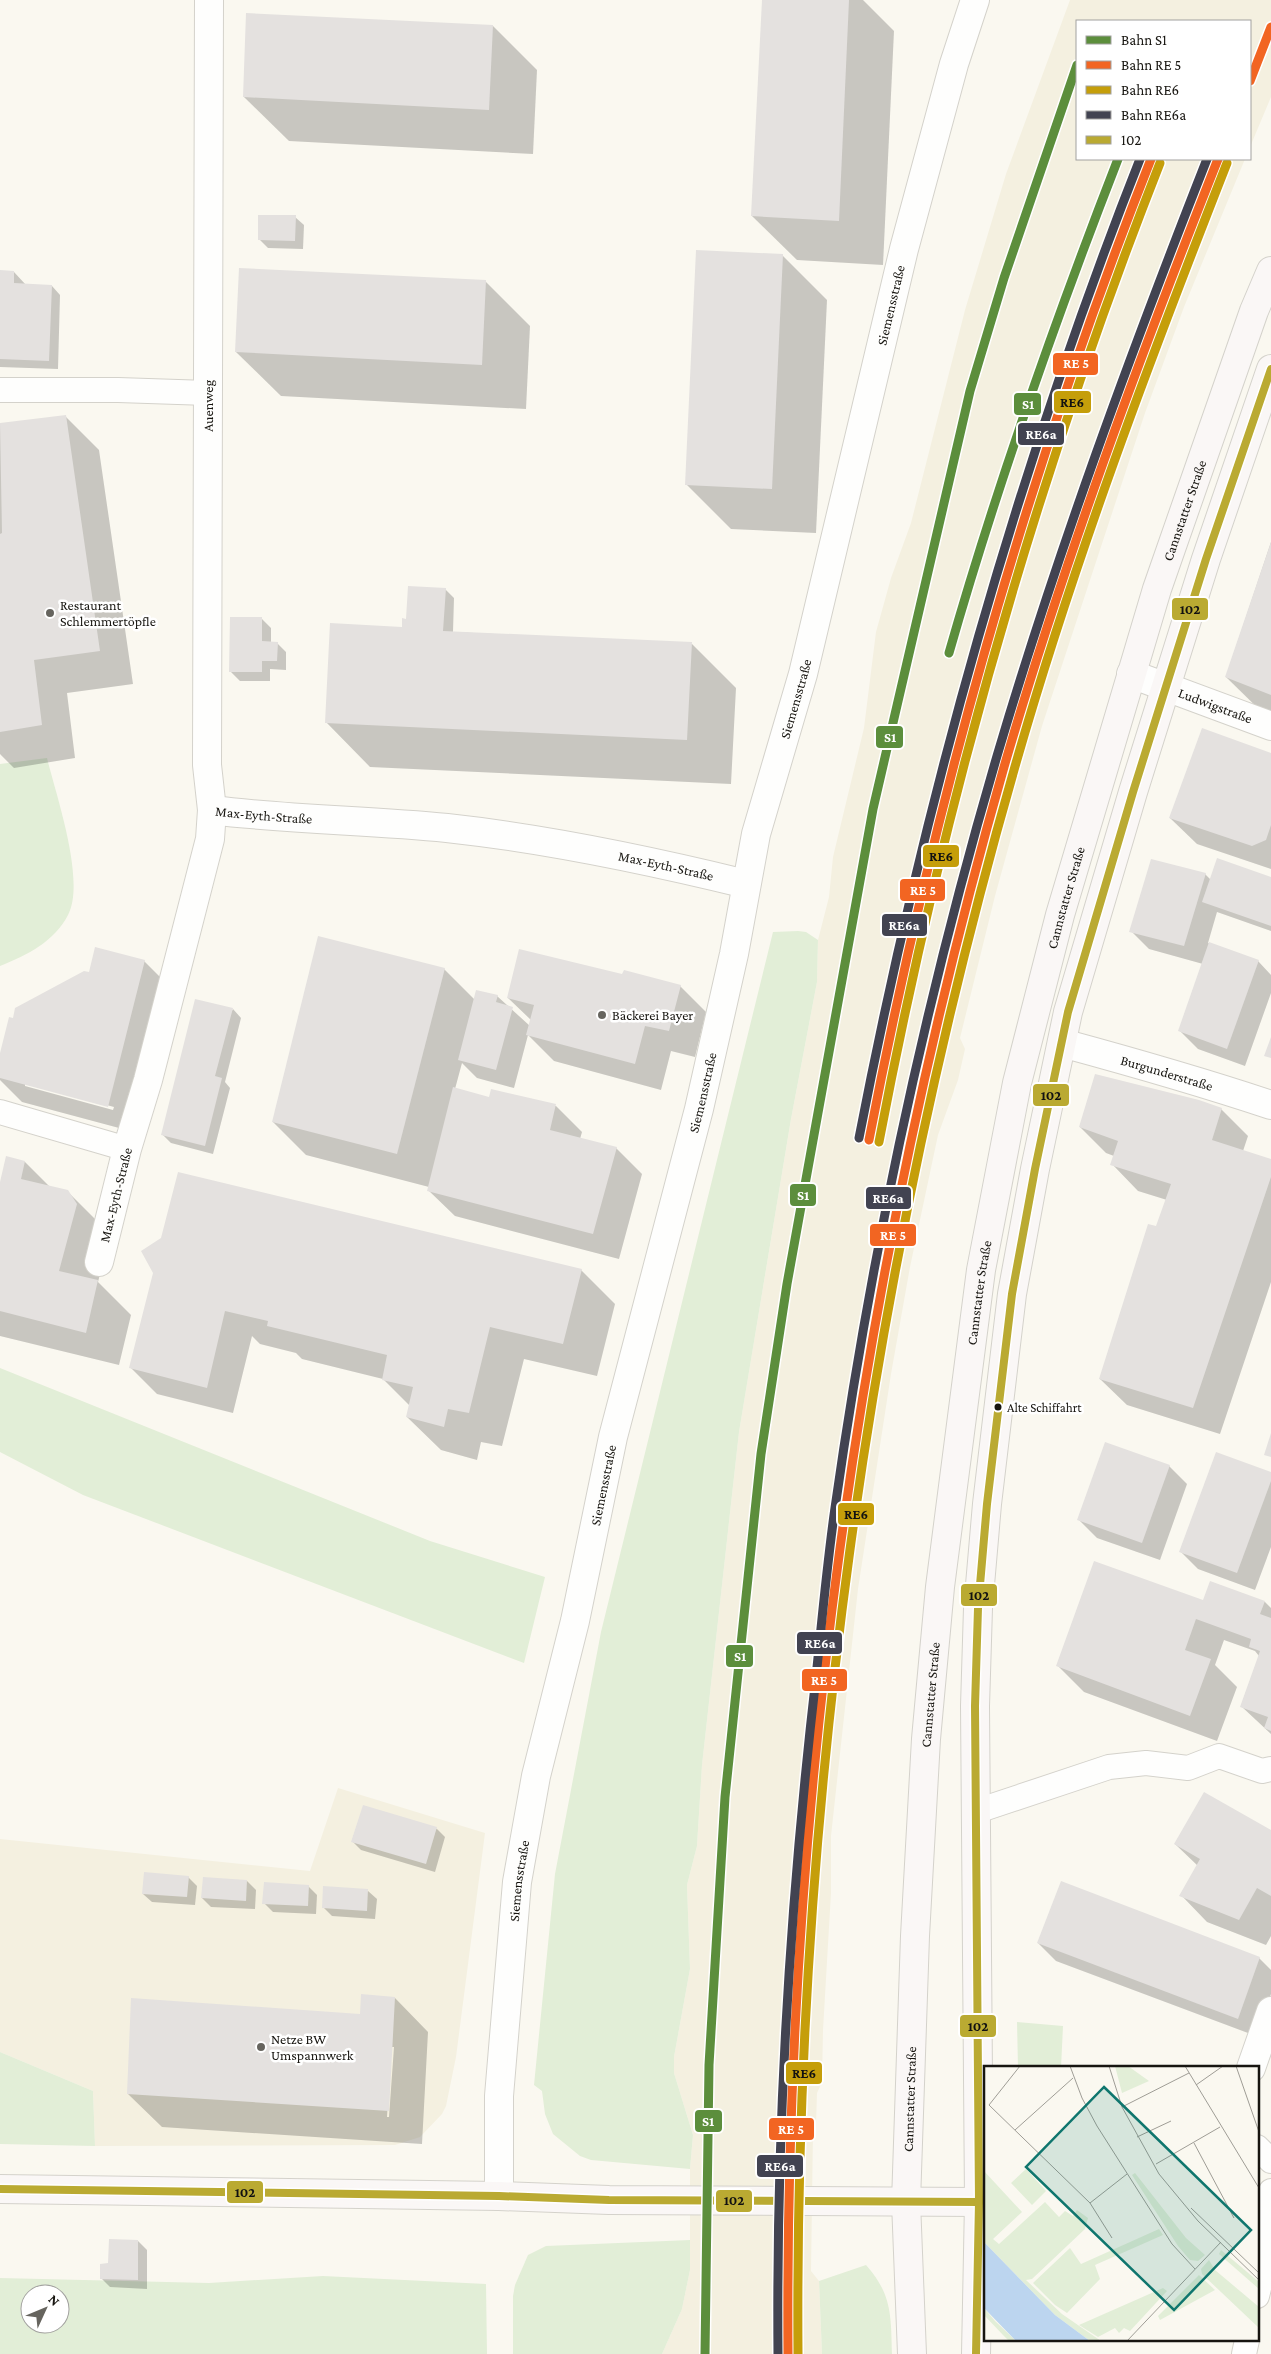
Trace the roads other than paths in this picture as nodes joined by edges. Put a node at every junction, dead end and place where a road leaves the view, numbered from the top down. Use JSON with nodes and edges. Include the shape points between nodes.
{"nodes":[{"id":1,"x":209,"y":0,"type":"edge"},
{"id":2,"x":975,"y":0,"type":"edge"},
{"id":3,"x":1271,"y":271,"type":"edge"},
{"id":4,"x":1263,"y":314,"type":"edge"},
{"id":5,"x":1271,"y":369,"type":"edge"},
{"id":6,"x":0,"y":390,"type":"edge"},
{"id":7,"x":208,"y":393,"type":"junction"},
{"id":8,"x":1131,"y":674,"type":"junction"},
{"id":9,"x":1166,"y":687,"type":"junction"},
{"id":10,"x":1271,"y":726,"type":"edge"},
{"id":11,"x":212,"y":810,"type":"junction"},
{"id":12,"x":746,"y":884,"type":"junction"},
{"id":13,"x":1062,"y":1043,"type":"junction"},
{"id":14,"x":1271,"y":1104,"type":"edge"},
{"id":15,"x":0,"y":1112,"type":"edge"},
{"id":16,"x":127,"y":1149,"type":"junction"},
{"id":17,"x":99,"y":1262,"type":"dead end"},
{"id":18,"x":1271,"y":1769,"type":"edge"},
{"id":19,"x":974,"y":1812,"type":"junction"},
{"id":20,"x":1271,"y":2011,"type":"edge"},
{"id":21,"x":1252,"y":2066,"type":"edge"},
{"id":22,"x":1258,"y":2148,"type":"edge"},
{"id":23,"x":1271,"y":2161,"type":"edge"},
{"id":24,"x":0,"y":2189,"type":"edge"},
{"id":25,"x":1271,"y":2191,"type":"edge"},
{"id":26,"x":499,"y":2196,"type":"junction"},
{"id":27,"x":906,"y":2202,"type":"junction"},
{"id":28,"x":979,"y":2202,"type":"junction"},
{"id":29,"x":1258,"y":2292,"type":"edge"},
{"id":30,"x":912,"y":2354,"type":"edge"},
{"id":31,"x":976,"y":2354,"type":"edge"}],
"edges":[{"from":1,"to":7,"type":"street","name":"Auenweg"},
{"from":2,"to":12,"type":"street","name":"Siemensstraße","via":[[954,64],[904,249],[803,674],[756,834]]},
{"from":3,"to":4,"type":"main road","name":"Cannstatter Straße"},
{"from":4,"to":8,"type":"main road","name":"Cannstatter Straße","via":[[1179,524]]},
{"from":5,"to":9,"type":"main road"},
{"from":6,"to":7,"type":"lane"},
{"from":7,"to":11,"type":"street","name":"Auenweg","via":[[206,764]]},
{"from":8,"to":9,"type":"street","name":"Ludwigstraße"},
{"from":8,"to":27,"type":"main road","name":"Cannstatter Straße","via":[[1060,915],[1017,1082],[981,1270],[930,1687],[916,1927]]},
{"from":9,"to":10,"type":"street","name":"Ludwigstraße"},
{"from":9,"to":13,"type":"main road","via":[[1071,1003]]},
{"from":11,"to":12,"type":"street","name":"Max-Eyth-Straße","via":[[500,835],[600,851]]},
{"from":11,"to":16,"type":"street","name":"Max-Eyth-Straße","via":[[209,849]]},
{"from":12,"to":26,"type":"street","name":"Siemensstraße","via":[[734,954],[699,1109],[613,1438],[577,1612],[523,1842],[516,1882],[499,2096]]},
{"from":13,"to":14,"type":"street","name":"Burgunderstraße"},
{"from":13,"to":19,"type":"main road","via":[[1015,1277],[987,1504],[978,1608]]},
{"from":15,"to":16,"type":"lane"},
{"from":16,"to":17,"type":"street","name":"Max-Eyth-Straße"},
{"from":18,"to":19,"type":"lane","via":[[1262,1771],[1219,1756],[1188,1768],[1146,1763],[1124,1765],[1091,1772]]},
{"from":19,"to":28,"type":"main road"},
{"from":20,"to":21,"type":"street"},
{"from":22,"to":23,"type":"lane"},
{"from":24,"to":26,"type":"main road"},
{"from":25,"to":29,"type":"lane","via":[[1261,2239],[1265,2264]]},
{"from":26,"to":27,"type":"main road"},
{"from":27,"to":28,"type":"main road"},
{"from":27,"to":30,"type":"main road","name":"Cannstatter Straße"},
{"from":28,"to":31,"type":"main road"}]}
